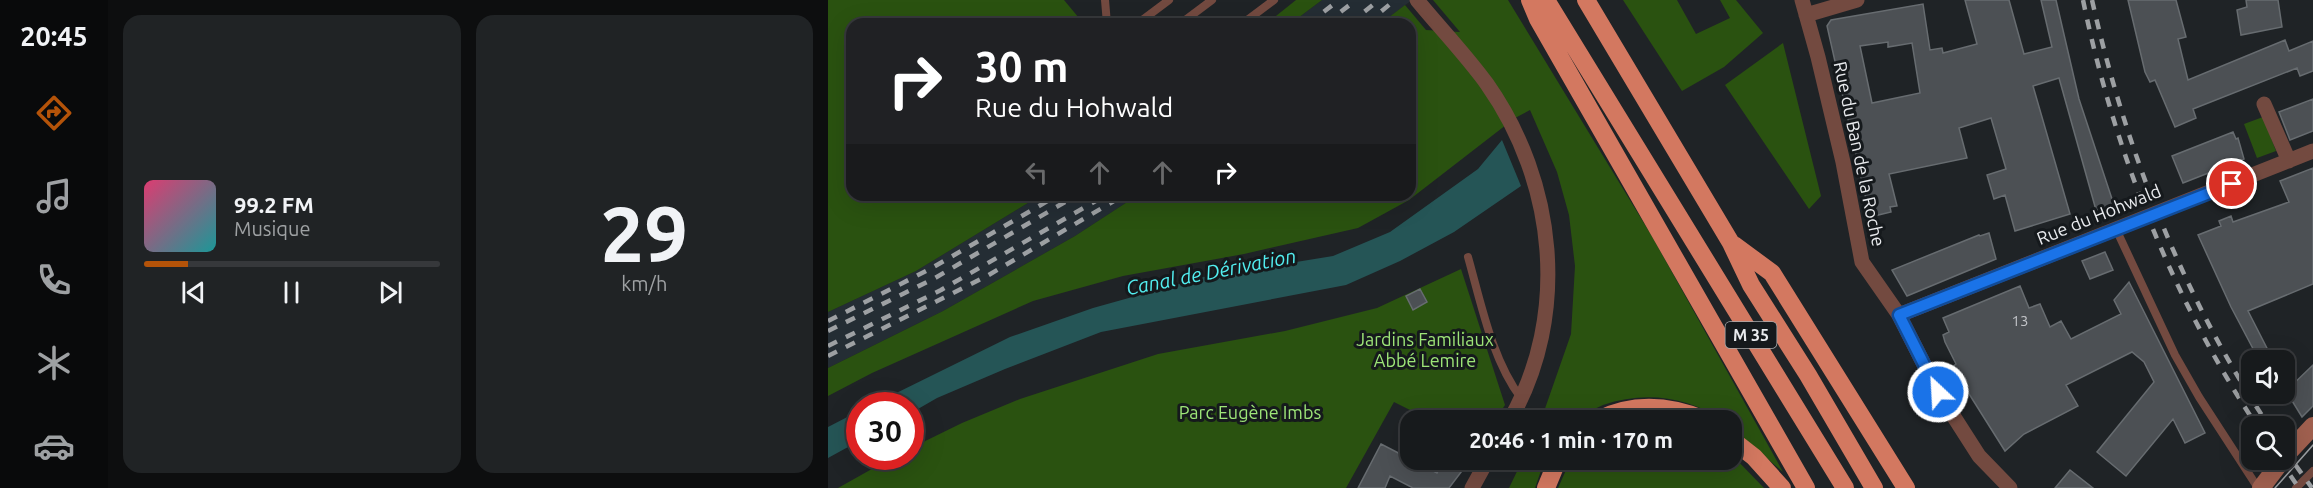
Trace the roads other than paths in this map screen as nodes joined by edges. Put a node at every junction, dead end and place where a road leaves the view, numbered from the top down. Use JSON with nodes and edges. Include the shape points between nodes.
{"nodes":[{"id":1,"x":1105,"y":0,"type":"edge"},
{"id":2,"x":1169,"y":0,"type":"edge"},
{"id":3,"x":1212,"y":0,"type":"edge"},
{"id":4,"x":1274,"y":0,"type":"edge"},
{"id":5,"x":1417,"y":0,"type":"edge"},
{"id":6,"x":1530,"y":0,"type":"edge"},
{"id":7,"x":1546,"y":0,"type":"edge"},
{"id":8,"x":1587,"y":0,"type":"edge"},
{"id":9,"x":1857,"y":0,"type":"edge"},
{"id":10,"x":1200,"y":3,"type":"edge"},
{"id":11,"x":1804,"y":7,"type":"edge"},
{"id":12,"x":1106,"y":18,"type":"edge"},
{"id":13,"x":1145,"y":18,"type":"edge"},
{"id":14,"x":1186,"y":18,"type":"edge"},
{"id":15,"x":1250,"y":18,"type":"edge"},
{"id":16,"x":2264,"y":104,"type":"dead end"},
{"id":17,"x":2313,"y":151,"type":"edge"},
{"id":18,"x":2289,"y":161,"type":"junction"},
{"id":19,"x":2116,"y":229,"type":"junction"},
{"id":20,"x":1731,"y":243,"type":"junction"},
{"id":21,"x":1468,"y":257,"type":"dead end"},
{"id":22,"x":1899,"y":315,"type":"junction"},
{"id":23,"x":1522,"y":400,"type":"junction"},
{"id":24,"x":1516,"y":410,"type":"edge"},
{"id":25,"x":1627,"y":410,"type":"edge"},
{"id":26,"x":1673,"y":410,"type":"edge"},
{"id":27,"x":2313,"y":426,"type":"edge"},
{"id":28,"x":2295,"y":446,"type":"edge"},
{"id":29,"x":1742,"y":447,"type":"edge"},
{"id":30,"x":1482,"y":470,"type":"edge"},
{"id":31,"x":1553,"y":470,"type":"edge"},
{"id":32,"x":2274,"y":470,"type":"edge"},
{"id":33,"x":2313,"y":471,"type":"edge"},
{"id":34,"x":1472,"y":488,"type":"edge"},
{"id":35,"x":1546,"y":488,"type":"edge"},
{"id":36,"x":1782,"y":488,"type":"edge"},
{"id":37,"x":1806,"y":488,"type":"edge"},
{"id":38,"x":1845,"y":488,"type":"edge"},
{"id":39,"x":1874,"y":488,"type":"edge"},
{"id":40,"x":1906,"y":488,"type":"edge"},
{"id":41,"x":2010,"y":488,"type":"edge"},
{"id":42,"x":2259,"y":488,"type":"edge"},
{"id":43,"x":2296,"y":488,"type":"edge"}],
"edges":[{"from":1,"to":12,"type":"lane"},
{"from":2,"to":13,"type":"lane"},
{"from":3,"to":10,"type":"lane"},
{"from":4,"to":15,"type":"lane"},
{"from":5,"to":23,"type":"street","via":[[1487,84],[1502,109],[1524,150],[1541,207],[1549,266],[1545,312],[1533,370]]},
{"from":6,"to":37,"type":"highway"},
{"from":7,"to":38,"type":"highway","number":"M 35"},
{"from":8,"to":20,"type":"highway","number":"M 35"},
{"from":9,"to":11,"type":"street"},
{"from":10,"to":14,"type":"lane"},
{"from":11,"to":22,"type":"street","name":"Rue du Ban de la Roche","via":[[1843,162],[1862,262]]},
{"from":16,"to":18,"type":"street"},
{"from":17,"to":18,"type":"street","name":"Rue du Hohwald"},
{"from":18,"to":19,"type":"street","name":"Rue du Hohwald"},
{"from":19,"to":22,"type":"street","name":"Rue du Hohwald"},
{"from":19,"to":42,"type":"lane","via":[[2175,355]]},
{"from":20,"to":39,"type":"highway","number":"M 35","via":[[1751,285]]},
{"from":20,"to":40,"type":"highway","via":[[1772,273]]},
{"from":21,"to":23,"type":"lane","via":[[1489,330],[1510,384]]},
{"from":22,"to":41,"type":"street","name":"Rue du Ban de la Roche","via":[[1938,392],[1979,456]]},
{"from":23,"to":24,"type":"street"},
{"from":25,"to":26,"type":"highway","via":[[1649,406]]},
{"from":27,"to":28,"type":"main road"},
{"from":29,"to":36,"type":"highway"},
{"from":30,"to":34,"type":"street"},
{"from":31,"to":35,"type":"highway"},
{"from":32,"to":42,"type":"main road"},
{"from":33,"to":43,"type":"lane"}]}
